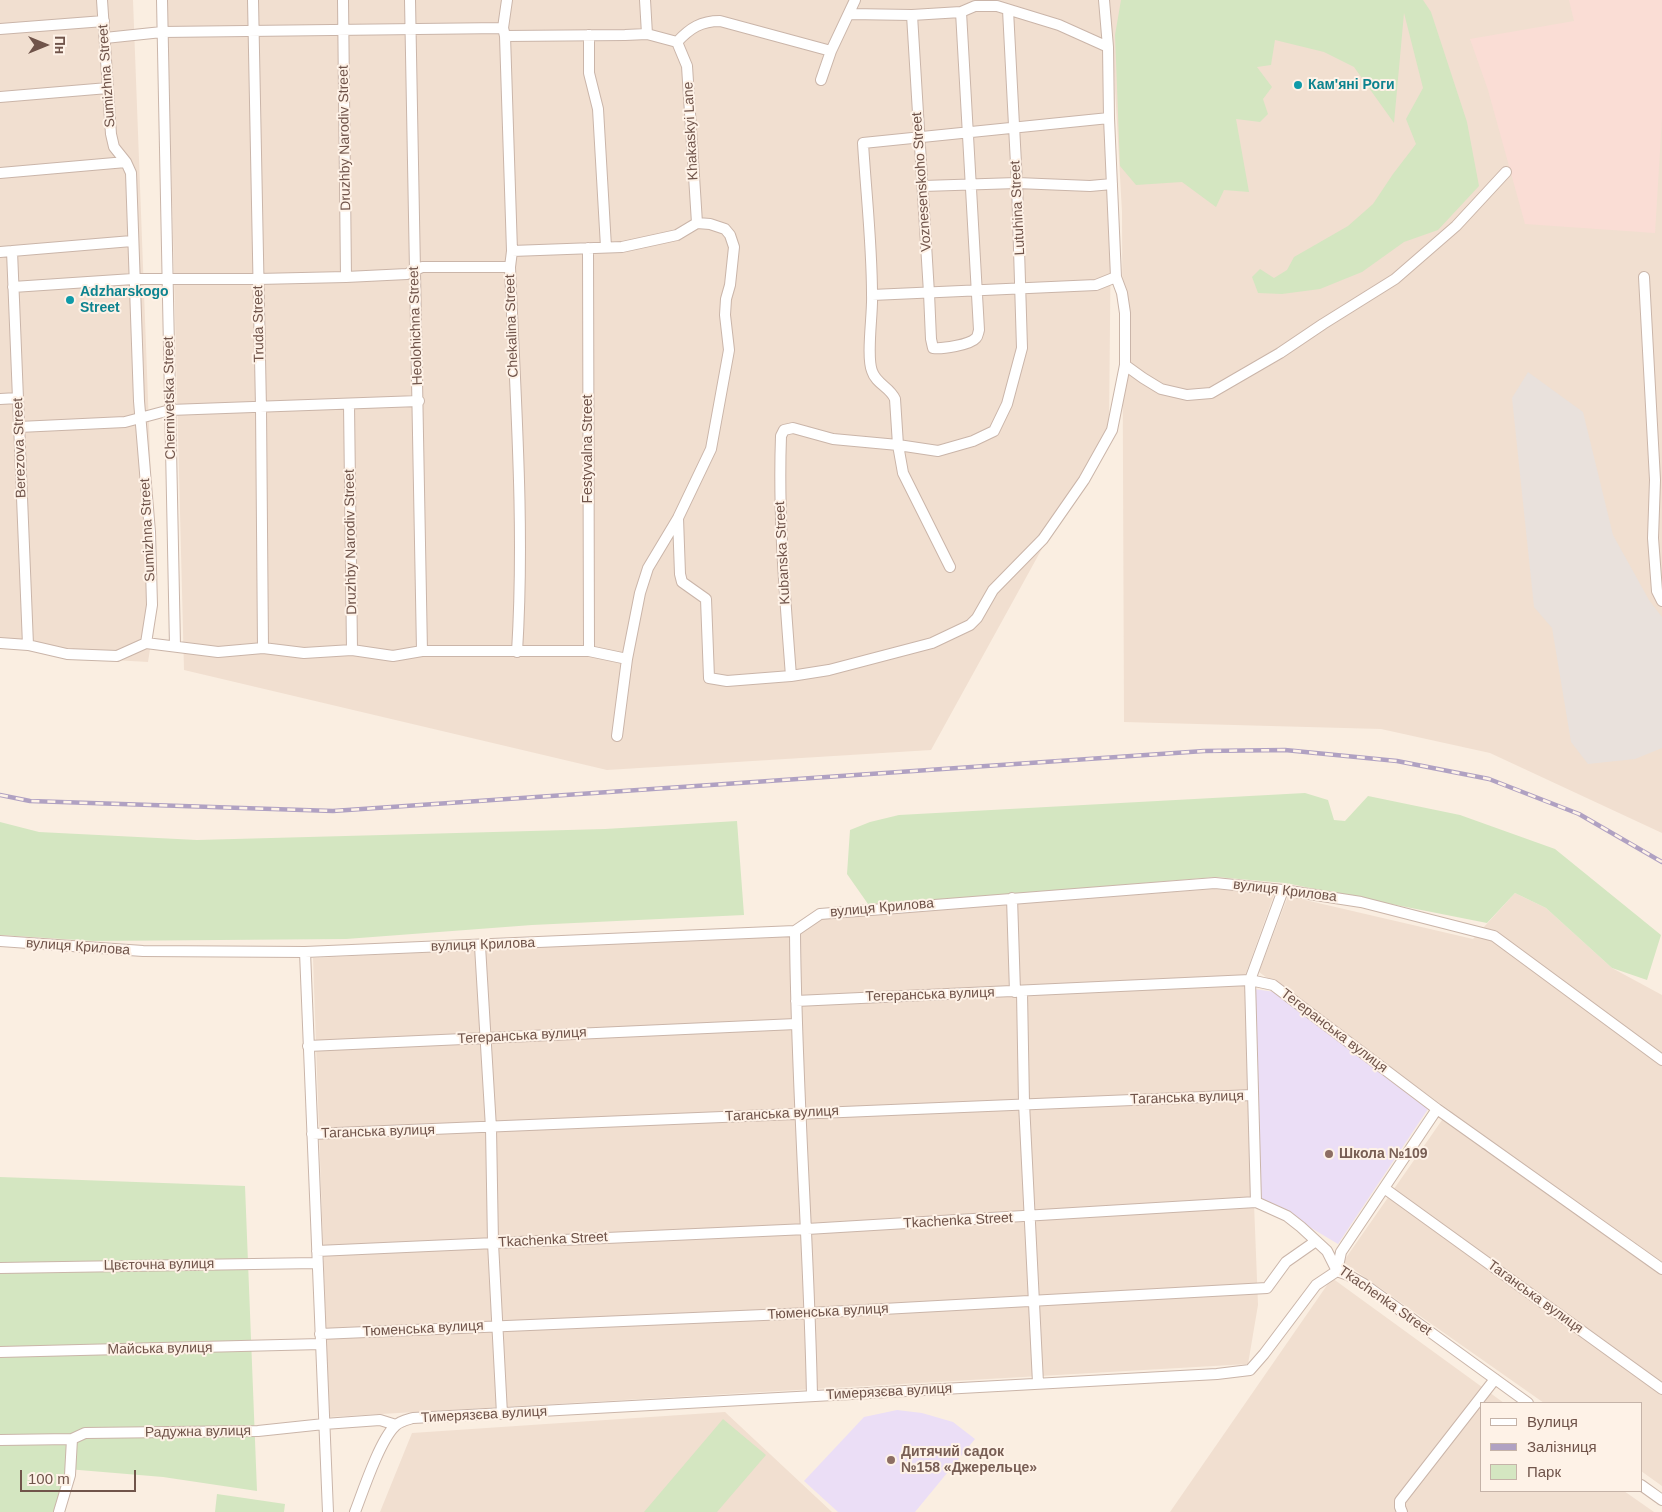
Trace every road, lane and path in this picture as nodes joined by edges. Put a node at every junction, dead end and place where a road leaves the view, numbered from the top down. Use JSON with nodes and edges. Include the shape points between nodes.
{"nodes":[{"id":1,"x":102,"y":0,"type":"edge"},
{"id":2,"x":162,"y":0,"type":"edge"},
{"id":3,"x":253,"y":0,"type":"edge"},
{"id":4,"x":343,"y":0,"type":"edge"},
{"id":5,"x":410,"y":0,"type":"edge"},
{"id":6,"x":507,"y":0,"type":"edge"},
{"id":7,"x":645,"y":0,"type":"edge"},
{"id":8,"x":855,"y":0,"type":"edge"},
{"id":9,"x":1104,"y":0,"type":"edge"},
{"id":10,"x":1008,"y":10,"type":"junction"},
{"id":11,"x":962,"y":12,"type":"junction"},
{"id":12,"x":850,"y":14,"type":"junction"},
{"id":13,"x":912,"y":15,"type":"junction"},
{"id":14,"x":104,"y":21,"type":"junction"},
{"id":15,"x":0,"y":29,"type":"edge"},
{"id":16,"x":343,"y":29,"type":"junction"},
{"id":17,"x":411,"y":29,"type":"junction"},
{"id":18,"x":254,"y":31,"type":"junction"},
{"id":19,"x":162,"y":32,"type":"junction"},
{"id":20,"x":504,"y":32,"type":"junction"},
{"id":21,"x":647,"y":34,"type":"junction"},
{"id":22,"x":589,"y":35,"type":"junction"},
{"id":23,"x":105,"y":38,"type":"junction"},
{"id":24,"x":677,"y":42,"type":"junction"},
{"id":25,"x":1108,"y":47,"type":"junction"},
{"id":26,"x":831,"y":51,"type":"junction"},
{"id":27,"x":821,"y":80,"type":"dead end"},
{"id":28,"x":108,"y":88,"type":"junction"},
{"id":29,"x":0,"y":96,"type":"edge"},
{"id":30,"x":1109,"y":118,"type":"junction"},
{"id":31,"x":1014,"y":128,"type":"junction"},
{"id":32,"x":968,"y":133,"type":"junction"},
{"id":33,"x":920,"y":138,"type":"junction"},
{"id":34,"x":126,"y":162,"type":"junction"},
{"id":35,"x":1506,"y":172,"type":"dead end"},
{"id":36,"x":0,"y":173,"type":"edge"},
{"id":37,"x":1017,"y":183,"type":"junction"},
{"id":38,"x":1112,"y":184,"type":"junction"},
{"id":39,"x":970,"y":185,"type":"junction"},
{"id":40,"x":923,"y":186,"type":"junction"},
{"id":41,"x":697,"y":222,"type":"junction"},
{"id":42,"x":132,"y":241,"type":"junction"},
{"id":43,"x":588,"y":248,"type":"junction"},
{"id":44,"x":606,"y":248,"type":"junction"},
{"id":45,"x":12,"y":251,"type":"junction"},
{"id":46,"x":512,"y":251,"type":"junction"},
{"id":47,"x":0,"y":252,"type":"edge"},
{"id":48,"x":510,"y":267,"type":"junction"},
{"id":49,"x":415,"y":271,"type":"junction"},
{"id":50,"x":346,"y":277,"type":"junction"},
{"id":51,"x":1116,"y":277,"type":"junction"},
{"id":52,"x":1644,"y":277,"type":"dead end"},
{"id":53,"x":168,"y":278,"type":"junction"},
{"id":54,"x":134,"y":279,"type":"junction"},
{"id":55,"x":258,"y":280,"type":"junction"},
{"id":56,"x":13,"y":287,"type":"junction"},
{"id":57,"x":1022,"y":289,"type":"junction"},
{"id":58,"x":978,"y":291,"type":"junction"},
{"id":59,"x":930,"y":293,"type":"junction"},
{"id":60,"x":872,"y":295,"type":"junction"},
{"id":61,"x":1125,"y":364,"type":"junction"},
{"id":62,"x":18,"y":398,"type":"junction"},
{"id":63,"x":0,"y":399,"type":"edge"},
{"id":64,"x":419,"y":401,"type":"junction"},
{"id":65,"x":349,"y":404,"type":"junction"},
{"id":66,"x":261,"y":408,"type":"junction"},
{"id":67,"x":170,"y":410,"type":"junction"},
{"id":68,"x":140,"y":417,"type":"junction"},
{"id":69,"x":19,"y":427,"type":"junction"},
{"id":70,"x":784,"y":430,"type":"joint"},
{"id":71,"x":898,"y":444,"type":"junction"},
{"id":72,"x":678,"y":518,"type":"junction"},
{"id":73,"x":950,"y":567,"type":"dead end"},
{"id":74,"x":1662,"y":600,"type":"edge"},
{"id":75,"x":0,"y":643,"type":"edge"},
{"id":76,"x":146,"y":643,"type":"junction"},
{"id":77,"x":28,"y":645,"type":"junction"},
{"id":78,"x":175,"y":646,"type":"junction"},
{"id":79,"x":264,"y":648,"type":"junction"},
{"id":80,"x":352,"y":650,"type":"junction"},
{"id":81,"x":422,"y":651,"type":"junction"},
{"id":82,"x":589,"y":651,"type":"junction"},
{"id":83,"x":517,"y":652,"type":"junction"},
{"id":84,"x":627,"y":659,"type":"junction"},
{"id":85,"x":791,"y":676,"type":"junction"},
{"id":86,"x":617,"y":736,"type":"dead end"},
{"id":87,"x":1283,"y":890,"type":"junction"},
{"id":88,"x":1012,"y":898,"type":"junction"},
{"id":89,"x":795,"y":931,"type":"junction"},
{"id":90,"x":0,"y":941,"type":"edge"},
{"id":91,"x":480,"y":946,"type":"junction"},
{"id":92,"x":305,"y":952,"type":"junction"},
{"id":93,"x":1250,"y":980,"type":"junction"},
{"id":94,"x":1018,"y":992,"type":"junction"},
{"id":95,"x":796,"y":1001,"type":"junction"},
{"id":96,"x":796,"y":1024,"type":"junction"},
{"id":97,"x":486,"y":1038,"type":"junction"},
{"id":98,"x":308,"y":1046,"type":"junction"},
{"id":99,"x":1662,"y":1060,"type":"edge"},
{"id":100,"x":1253,"y":1096,"type":"junction"},
{"id":101,"x":1024,"y":1103,"type":"junction"},
{"id":102,"x":1437,"y":1109,"type":"junction"},
{"id":103,"x":801,"y":1113,"type":"junction"},
{"id":104,"x":491,"y":1128,"type":"junction"},
{"id":105,"x":312,"y":1134,"type":"junction"},
{"id":106,"x":1384,"y":1188,"type":"junction"},
{"id":107,"x":1256,"y":1202,"type":"junction"},
{"id":108,"x":1031,"y":1216,"type":"junction"},
{"id":109,"x":807,"y":1229,"type":"junction"},
{"id":110,"x":1316,"y":1241,"type":"junction"},
{"id":111,"x":493,"y":1243,"type":"junction"},
{"id":112,"x":317,"y":1251,"type":"junction"},
{"id":113,"x":317,"y":1263,"type":"junction"},
{"id":114,"x":0,"y":1268,"type":"edge"},
{"id":115,"x":1662,"y":1269,"type":"edge"},
{"id":116,"x":1337,"y":1270,"type":"junction"},
{"id":117,"x":1034,"y":1301,"type":"junction"},
{"id":118,"x":810,"y":1313,"type":"junction"},
{"id":119,"x":497,"y":1326,"type":"junction"},
{"id":120,"x":321,"y":1339,"type":"junction"},
{"id":121,"x":0,"y":1352,"type":"edge"},
{"id":122,"x":1496,"y":1379,"type":"junction"},
{"id":123,"x":1038,"y":1383,"type":"junction"},
{"id":124,"x":1662,"y":1389,"type":"edge"},
{"id":125,"x":812,"y":1396,"type":"junction"},
{"id":126,"x":1527,"y":1402,"type":"edge"},
{"id":127,"x":502,"y":1414,"type":"junction"},
{"id":128,"x":324,"y":1424,"type":"junction"},
{"id":129,"x":396,"y":1425,"type":"junction"},
{"id":130,"x":72,"y":1439,"type":"junction"},
{"id":131,"x":0,"y":1440,"type":"edge"},
{"id":132,"x":1642,"y":1486,"type":"edge"},
{"id":133,"x":1662,"y":1500,"type":"edge"},
{"id":134,"x":59,"y":1512,"type":"edge"},
{"id":135,"x":328,"y":1512,"type":"edge"},
{"id":136,"x":355,"y":1512,"type":"edge"},
{"id":137,"x":1402,"y":1512,"type":"edge"}],
"edges":[{"from":1,"to":14,"type":"street","name":"Sumizhna Street"},
{"from":2,"to":19,"type":"street","name":"Chernivetska Street"},
{"from":3,"to":18,"type":"street","name":"Truda Street"},
{"from":4,"to":16,"type":"street","name":"Druzhby Narodiv Street"},
{"from":5,"to":17,"type":"street","name":"Heolohichna Street"},
{"from":6,"to":20,"type":"street","name":"Chekalina Street"},
{"from":7,"to":21,"type":"street"},
{"from":8,"to":12,"type":"street"},
{"from":9,"to":25,"type":"street"},
{"from":10,"to":11,"type":"street","via":[[997,6],[975,6]]},
{"from":10,"to":25,"type":"street","via":[[1059,25]]},
{"from":10,"to":31,"type":"street","name":"Lutuhina Street"},
{"from":11,"to":13,"type":"street"},
{"from":11,"to":32,"type":"street"},
{"from":12,"to":13,"type":"street"},
{"from":12,"to":26,"type":"street"},
{"from":13,"to":33,"type":"street","name":"Voznesenskoho Street"},
{"from":14,"to":15,"type":"street"},
{"from":14,"to":23,"type":"street","name":"Sumizhna Street"},
{"from":16,"to":17,"type":"street"},
{"from":16,"to":18,"type":"street"},
{"from":16,"to":50,"type":"street","name":"Druzhby Narodiv Street"},
{"from":17,"to":20,"type":"street"},
{"from":17,"to":49,"type":"street","name":"Heolohichna Street"},
{"from":18,"to":19,"type":"street"},
{"from":18,"to":55,"type":"street","name":"Truda Street"},
{"from":19,"to":23,"type":"street"},
{"from":19,"to":53,"type":"street","name":"Chernivetska Street"},
{"from":20,"to":22,"type":"street"},
{"from":20,"to":46,"type":"street","name":"Chekalina Street"},
{"from":21,"to":22,"type":"street"},
{"from":21,"to":24,"type":"street"},
{"from":22,"to":44,"type":"street","via":[[589,73],[598,109]]},
{"from":23,"to":28,"type":"street","name":"Sumizhna Street"},
{"from":24,"to":26,"type":"street","via":[[698,24],[720,21]]},
{"from":24,"to":41,"type":"street","name":"Khakaskyi Lane","via":[[688,66]]},
{"from":25,"to":30,"type":"street"},
{"from":26,"to":27,"type":"street"},
{"from":28,"to":29,"type":"street"},
{"from":28,"to":34,"type":"street","name":"Sumizhna Street","via":[[114,147]]},
{"from":30,"to":31,"type":"street"},
{"from":30,"to":38,"type":"street"},
{"from":31,"to":32,"type":"street"},
{"from":31,"to":37,"type":"street","name":"Lutuhina Street"},
{"from":32,"to":33,"type":"street"},
{"from":32,"to":39,"type":"street"},
{"from":33,"to":40,"type":"street","name":"Voznesenskoho Street"},
{"from":33,"to":60,"type":"street","via":[[863,143]]},
{"from":34,"to":36,"type":"street"},
{"from":34,"to":42,"type":"street","name":"Sumizhna Street","via":[[131,173]]},
{"from":35,"to":61,"type":"street","via":[[1456,226],[1395,279],[1211,393],[1187,395],[1161,389]]},
{"from":37,"to":38,"type":"street"},
{"from":37,"to":39,"type":"street"},
{"from":37,"to":57,"type":"street","name":"Lutuhina Street"},
{"from":38,"to":51,"type":"street"},
{"from":39,"to":40,"type":"street"},
{"from":39,"to":58,"type":"street"},
{"from":40,"to":59,"type":"street","name":"Voznesenskoho Street"},
{"from":41,"to":44,"type":"street","via":[[677,235]]},
{"from":41,"to":72,"type":"street","via":[[725,229],[734,247],[725,314],[729,350],[711,449]]},
{"from":42,"to":45,"type":"street"},
{"from":42,"to":54,"type":"street","name":"Sumizhna Street"},
{"from":43,"to":44,"type":"street"},
{"from":43,"to":46,"type":"street"},
{"from":43,"to":82,"type":"street","name":"Festyvalna Street"},
{"from":45,"to":47,"type":"street"},
{"from":45,"to":56,"type":"street","name":"Berezova Street"},
{"from":46,"to":48,"type":"street","name":"Chekalina Street"},
{"from":48,"to":49,"type":"street","via":[[422,267]]},
{"from":48,"to":83,"type":"street","name":"Chekalina Street","via":[[518,466],[520,602]]},
{"from":49,"to":50,"type":"street"},
{"from":49,"to":64,"type":"street","name":"Heolohichna Street"},
{"from":50,"to":55,"type":"street"},
{"from":51,"to":57,"type":"street","via":[[1096,285]]},
{"from":51,"to":61,"type":"street","via":[[1125,313]]},
{"from":52,"to":74,"type":"street","via":[[1656,480],[1653,538],[1657,591]]},
{"from":53,"to":54,"type":"street"},
{"from":53,"to":55,"type":"street"},
{"from":53,"to":67,"type":"street","name":"Chernivetska Street"},
{"from":54,"to":56,"type":"street"},
{"from":54,"to":68,"type":"street","name":"Sumizhna Street"},
{"from":55,"to":66,"type":"street","name":"Truda Street"},
{"from":56,"to":62,"type":"street","name":"Berezova Street"},
{"from":57,"to":58,"type":"street"},
{"from":57,"to":71,"type":"street","name":"Lutuhina Street","via":[[1022,348],[1007,404],[994,431],[974,441],[938,451]]},
{"from":58,"to":59,"type":"street"},
{"from":58,"to":59,"type":"street","name":"Voznesenskoho Street","via":[[977,337],[941,348],[933,348],[930,339]]},
{"from":59,"to":60,"type":"street"},
{"from":60,"to":71,"type":"street","via":[[870,364],[875,377],[895,399]]},
{"from":61,"to":85,"type":"street","via":[[1112,430],[1084,480],[1043,539],[994,590],[970,625],[932,643],[829,670]]},
{"from":62,"to":63,"type":"street"},
{"from":62,"to":69,"type":"street","name":"Berezova Street"},
{"from":64,"to":65,"type":"street"},
{"from":64,"to":81,"type":"street","name":"Heolohichna Street"},
{"from":65,"to":66,"type":"street"},
{"from":65,"to":80,"type":"street","name":"Druzhby Narodiv Street"},
{"from":66,"to":67,"type":"street"},
{"from":66,"to":79,"type":"street","name":"Truda Street"},
{"from":67,"to":68,"type":"street"},
{"from":67,"to":78,"type":"street","name":"Chernivetska Street"},
{"from":68,"to":69,"type":"street","via":[[126,422]]},
{"from":68,"to":76,"type":"street","name":"Sumizhna Street","via":[[150,532],[152,605]]},
{"from":69,"to":77,"type":"street","name":"Berezova Street"},
{"from":70,"to":71,"type":"street","name":"Lutuhina Street","via":[[792,428],[833,439]]},
{"from":70,"to":85,"type":"street","name":"Kubanska Street","via":[[779,489]]},
{"from":71,"to":73,"type":"street","via":[[903,474]]},
{"from":72,"to":84,"type":"street","via":[[648,568]]},
{"from":72,"to":85,"type":"street","via":[[682,582],[706,599],[709,678],[727,681]]},
{"from":75,"to":77,"type":"street"},
{"from":76,"to":77,"type":"street","via":[[117,656],[67,654]]},
{"from":76,"to":78,"type":"street"},
{"from":78,"to":79,"type":"street","via":[[218,652]]},
{"from":79,"to":80,"type":"street","via":[[304,653]]},
{"from":80,"to":81,"type":"street","via":[[392,656]]},
{"from":81,"to":83,"type":"street"},
{"from":82,"to":83,"type":"street"},
{"from":82,"to":84,"type":"street"},
{"from":84,"to":86,"type":"street"},
{"from":87,"to":88,"type":"street","name":"вулиця Крилова","via":[[1215,883]]},
{"from":87,"to":93,"type":"street"},
{"from":87,"to":99,"type":"street","name":"вулиця Крилова","via":[[1361,902],[1494,936]]},
{"from":88,"to":89,"type":"street","name":"вулиця Крилова","via":[[820,914]]},
{"from":88,"to":94,"type":"street"},
{"from":89,"to":91,"type":"street","name":"вулиця Крилова"},
{"from":89,"to":95,"type":"street"},
{"from":90,"to":92,"type":"street","name":"вулиця Крилова","via":[[143,951]]},
{"from":91,"to":92,"type":"street","name":"вулиця Крилова"},
{"from":91,"to":97,"type":"street"},
{"from":92,"to":98,"type":"street"},
{"from":93,"to":94,"type":"street","name":"Тегеранська вулиця"},
{"from":93,"to":100,"type":"street"},
{"from":93,"to":102,"type":"street","name":"Тегеранська вулиця","via":[[1273,986]]},
{"from":94,"to":95,"type":"street","name":"Тегеранська вулиця"},
{"from":94,"to":101,"type":"street"},
{"from":95,"to":96,"type":"street"},
{"from":96,"to":97,"type":"street","name":"Тегеранська вулиця"},
{"from":96,"to":103,"type":"street"},
{"from":97,"to":98,"type":"street","name":"Тегеранська вулиця"},
{"from":97,"to":104,"type":"street"},
{"from":98,"to":105,"type":"street"},
{"from":100,"to":101,"type":"street","name":"Таганська вулиця"},
{"from":100,"to":107,"type":"street"},
{"from":101,"to":103,"type":"street","name":"Таганська вулиця"},
{"from":101,"to":108,"type":"street"},
{"from":102,"to":106,"type":"street"},
{"from":102,"to":115,"type":"street","name":"Тегеранська вулиця"},
{"from":103,"to":104,"type":"street","name":"Таганська вулиця"},
{"from":103,"to":109,"type":"street"},
{"from":104,"to":105,"type":"street","name":"Таганська вулиця"},
{"from":104,"to":111,"type":"street"},
{"from":105,"to":112,"type":"street"},
{"from":106,"to":116,"type":"street","via":[[1341,1252]]},
{"from":106,"to":124,"type":"street","name":"Таганська вулиця"},
{"from":107,"to":108,"type":"street","name":"Tkachenka Street"},
{"from":107,"to":110,"type":"street","name":"Tkachenka Street","via":[[1287,1216]]},
{"from":108,"to":109,"type":"street","name":"Tkachenka Street"},
{"from":108,"to":117,"type":"street"},
{"from":109,"to":111,"type":"street","name":"Tkachenka Street"},
{"from":109,"to":118,"type":"street"},
{"from":110,"to":116,"type":"street","name":"Tkachenka Street","via":[[1327,1251]]},
{"from":110,"to":117,"type":"street","name":"Тюменська вулиця","via":[[1286,1262],[1267,1288]]},
{"from":111,"to":112,"type":"street","name":"Tkachenka Street"},
{"from":111,"to":119,"type":"street"},
{"from":112,"to":113,"type":"street"},
{"from":113,"to":114,"type":"street","name":"Цвєточна вулиця"},
{"from":113,"to":120,"type":"street"},
{"from":116,"to":122,"type":"street","name":"Tkachenka Street","via":[[1364,1284]]},
{"from":116,"to":123,"type":"street","name":"Тимерязєва вулиця","via":[[1316,1285],[1250,1370]]},
{"from":117,"to":118,"type":"street","name":"Тюменська вулиця"},
{"from":117,"to":123,"type":"street"},
{"from":118,"to":119,"type":"street","name":"Тюменська вулиця"},
{"from":118,"to":125,"type":"street"},
{"from":119,"to":120,"type":"street","name":"Тюменська вулиця"},
{"from":119,"to":127,"type":"street"},
{"from":120,"to":121,"type":"street","name":"Майська вулиця","via":[[237,1347]]},
{"from":120,"to":128,"type":"street"},
{"from":122,"to":126,"type":"street","name":"Tkachenka Street"},
{"from":122,"to":137,"type":"street","via":[[1400,1501]]},
{"from":123,"to":125,"type":"street","name":"Тимерязєва вулиця"},
{"from":125,"to":127,"type":"street","name":"Тимерязєва вулиця"},
{"from":127,"to":129,"type":"street","name":"Тимерязєва вулиця","via":[[412,1418]]},
{"from":128,"to":129,"type":"street","name":"Радужна вулиця","via":[[380,1420]]},
{"from":128,"to":130,"type":"street","name":"Радужна вулиця","via":[[258,1431],[85,1433]]},
{"from":128,"to":135,"type":"street"},
{"from":129,"to":136,"type":"street","via":[[384,1442]]},
{"from":130,"to":131,"type":"street","name":"Радужна вулиця"},
{"from":130,"to":134,"type":"street","via":[[71,1469]]},
{"from":132,"to":133,"type":"street"}]}
